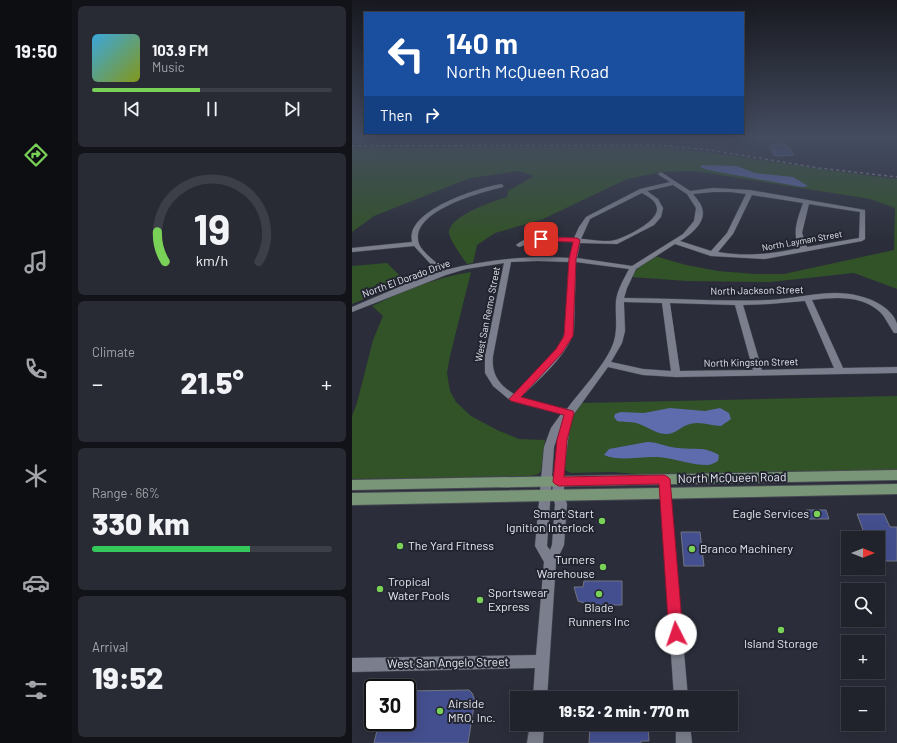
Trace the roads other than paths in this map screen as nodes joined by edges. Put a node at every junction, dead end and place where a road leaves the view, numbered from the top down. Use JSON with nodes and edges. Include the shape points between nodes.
{"nodes":[{"id":1,"x":661,"y":174,"type":"dead end"},
{"id":2,"x":675,"y":183,"type":"junction"},
{"id":3,"x":702,"y":185,"type":"dead end"},
{"id":4,"x":501,"y":186,"type":"dead end"},
{"id":5,"x":642,"y":190,"type":"junction"},
{"id":6,"x":707,"y":191,"type":"junction"},
{"id":7,"x":750,"y":192,"type":"junction"},
{"id":8,"x":689,"y":193,"type":"junction"},
{"id":9,"x":806,"y":202,"type":"junction"},
{"id":10,"x":736,"y":206,"type":"dead end"},
{"id":11,"x":743,"y":207,"type":"junction"},
{"id":12,"x":409,"y":224,"type":"dead end"},
{"id":13,"x":420,"y":224,"type":"junction"},
{"id":14,"x":577,"y":240,"type":"junction"},
{"id":15,"x":676,"y":242,"type":"junction"},
{"id":16,"x":416,"y":244,"type":"junction"},
{"id":17,"x":519,"y":245,"type":"dead end"},
{"id":18,"x":352,"y":250,"type":"edge"},
{"id":19,"x":805,"y":250,"type":"junction"},
{"id":20,"x":711,"y":254,"type":"junction"},
{"id":21,"x":573,"y":259,"type":"junction"},
{"id":22,"x":508,"y":262,"type":"junction"},
{"id":23,"x":633,"y":268,"type":"junction"},
{"id":24,"x":443,"y":273,"type":"junction"},
{"id":25,"x":808,"y":299,"type":"junction"},
{"id":26,"x":620,"y":300,"type":"junction"},
{"id":27,"x":666,"y":300,"type":"junction"},
{"id":28,"x":738,"y":302,"type":"junction"},
{"id":29,"x":352,"y":310,"type":"edge"},
{"id":30,"x":897,"y":331,"type":"edge"},
{"id":31,"x":606,"y":364,"type":"junction"},
{"id":32,"x":897,"y":370,"type":"edge"},
{"id":33,"x":840,"y":371,"type":"junction"},
{"id":34,"x":758,"y":373,"type":"junction"},
{"id":35,"x":676,"y":374,"type":"junction"},
{"id":36,"x":514,"y":399,"type":"junction"},
{"id":37,"x":569,"y":413,"type":"junction"},
{"id":38,"x":894,"y":482,"type":"edge"},
{"id":39,"x":352,"y":485,"type":"edge"},
{"id":40,"x":665,"y":486,"type":"junction"},
{"id":41,"x":552,"y":488,"type":"junction"},
{"id":42,"x":352,"y":499,"type":"edge"},
{"id":43,"x":550,"y":562,"type":"junction"},
{"id":44,"x":543,"y":661,"type":"junction"},
{"id":45,"x":352,"y":666,"type":"edge"},
{"id":46,"x":541,"y":691,"type":"edge"},
{"id":47,"x":680,"y":691,"type":"edge"},
{"id":48,"x":536,"y":731,"type":"edge"},
{"id":49,"x":683,"y":731,"type":"edge"},
{"id":50,"x":535,"y":743,"type":"edge"},
{"id":51,"x":684,"y":743,"type":"edge"}],
"edges":[{"from":1,"to":2,"type":"street"},
{"from":2,"to":5,"type":"street"},
{"from":2,"to":8,"type":"street"},
{"from":3,"to":6,"type":"street"},
{"from":4,"to":13,"type":"street","via":[[479,190],[441,207]]},
{"from":5,"to":14,"type":"street","via":[[588,218]]},
{"from":5,"to":14,"type":"street","via":[[656,200],[660,208],[658,217],[652,224],[615,243]]},
{"from":6,"to":7,"type":"street"},
{"from":6,"to":8,"type":"street"},
{"from":7,"to":9,"type":"street"},
{"from":7,"to":11,"type":"street"},
{"from":8,"to":15,"type":"street","via":[[699,208],[699,215],[697,222]]},
{"from":9,"to":19,"type":"street","via":[[798,234]]},
{"from":9,"to":19,"type":"street","name":"North Layman Street","via":[[863,211],[862,239]]},
{"from":10,"to":11,"type":"street"},
{"from":11,"to":20,"type":"street","via":[[729,237]]},
{"from":12,"to":13,"type":"street"},
{"from":13,"to":16,"type":"street","via":[[414,236]]},
{"from":14,"to":17,"type":"street","via":[[532,240]]},
{"from":14,"to":21,"type":"street"},
{"from":15,"to":20,"type":"street","name":"North Layman Street"},
{"from":15,"to":23,"type":"street"},
{"from":16,"to":18,"type":"street"},
{"from":16,"to":24,"type":"street"},
{"from":19,"to":20,"type":"street","name":"North Layman Street","via":[[765,257]]},
{"from":21,"to":22,"type":"street","name":"North El Dorado Drive"},
{"from":21,"to":23,"type":"street","name":"North El Dorado Drive"},
{"from":21,"to":36,"type":"street","via":[[568,336],[559,351]]},
{"from":22,"to":24,"type":"street","name":"North El Dorado Drive"},
{"from":22,"to":36,"type":"street","name":"West San Remo Street","via":[[488,365],[490,374],[500,388]]},
{"from":23,"to":26,"type":"street"},
{"from":24,"to":29,"type":"street","name":"North El Dorado Drive"},
{"from":25,"to":28,"type":"street","name":"North Jackson Street"},
{"from":25,"to":30,"type":"street","name":"North Jackson Street","via":[[838,296],[868,301],[880,306]]},
{"from":25,"to":33,"type":"street"},
{"from":26,"to":27,"type":"street","name":"North Jackson Street"},
{"from":26,"to":31,"type":"street","via":[[621,331],[618,343]]},
{"from":27,"to":28,"type":"street","name":"North Jackson Street"},
{"from":27,"to":35,"type":"street"},
{"from":28,"to":34,"type":"street"},
{"from":31,"to":35,"type":"street","name":"North Kingston Street","via":[[643,372]]},
{"from":31,"to":37,"type":"street"},
{"from":32,"to":33,"type":"street","name":"North Kingston Street"},
{"from":33,"to":34,"type":"street","name":"North Kingston Street"},
{"from":34,"to":35,"type":"street","name":"North Kingston Street"},
{"from":36,"to":37,"type":"street","name":"West San Remo Street"},
{"from":37,"to":41,"type":"street","via":[[560,419],[550,447]]},
{"from":38,"to":40,"type":"main road","name":"North McQueen Road"},
{"from":39,"to":41,"type":"main road","name":"North McQueen Road"},
{"from":40,"to":41,"type":"main road","name":"North McQueen Road"},
{"from":40,"to":47,"type":"street"},
{"from":41,"to":42,"type":"main road","name":"North McQueen Road"},
{"from":41,"to":43,"type":"street","via":[[541,546]]},
{"from":41,"to":43,"type":"street","via":[[561,504],[558,545]]},
{"from":43,"to":44,"type":"street"},
{"from":44,"to":45,"type":"street","name":"West San Angelo Street"},
{"from":44,"to":46,"type":"street"},
{"from":48,"to":50,"type":"street"},
{"from":49,"to":51,"type":"street"}]}
